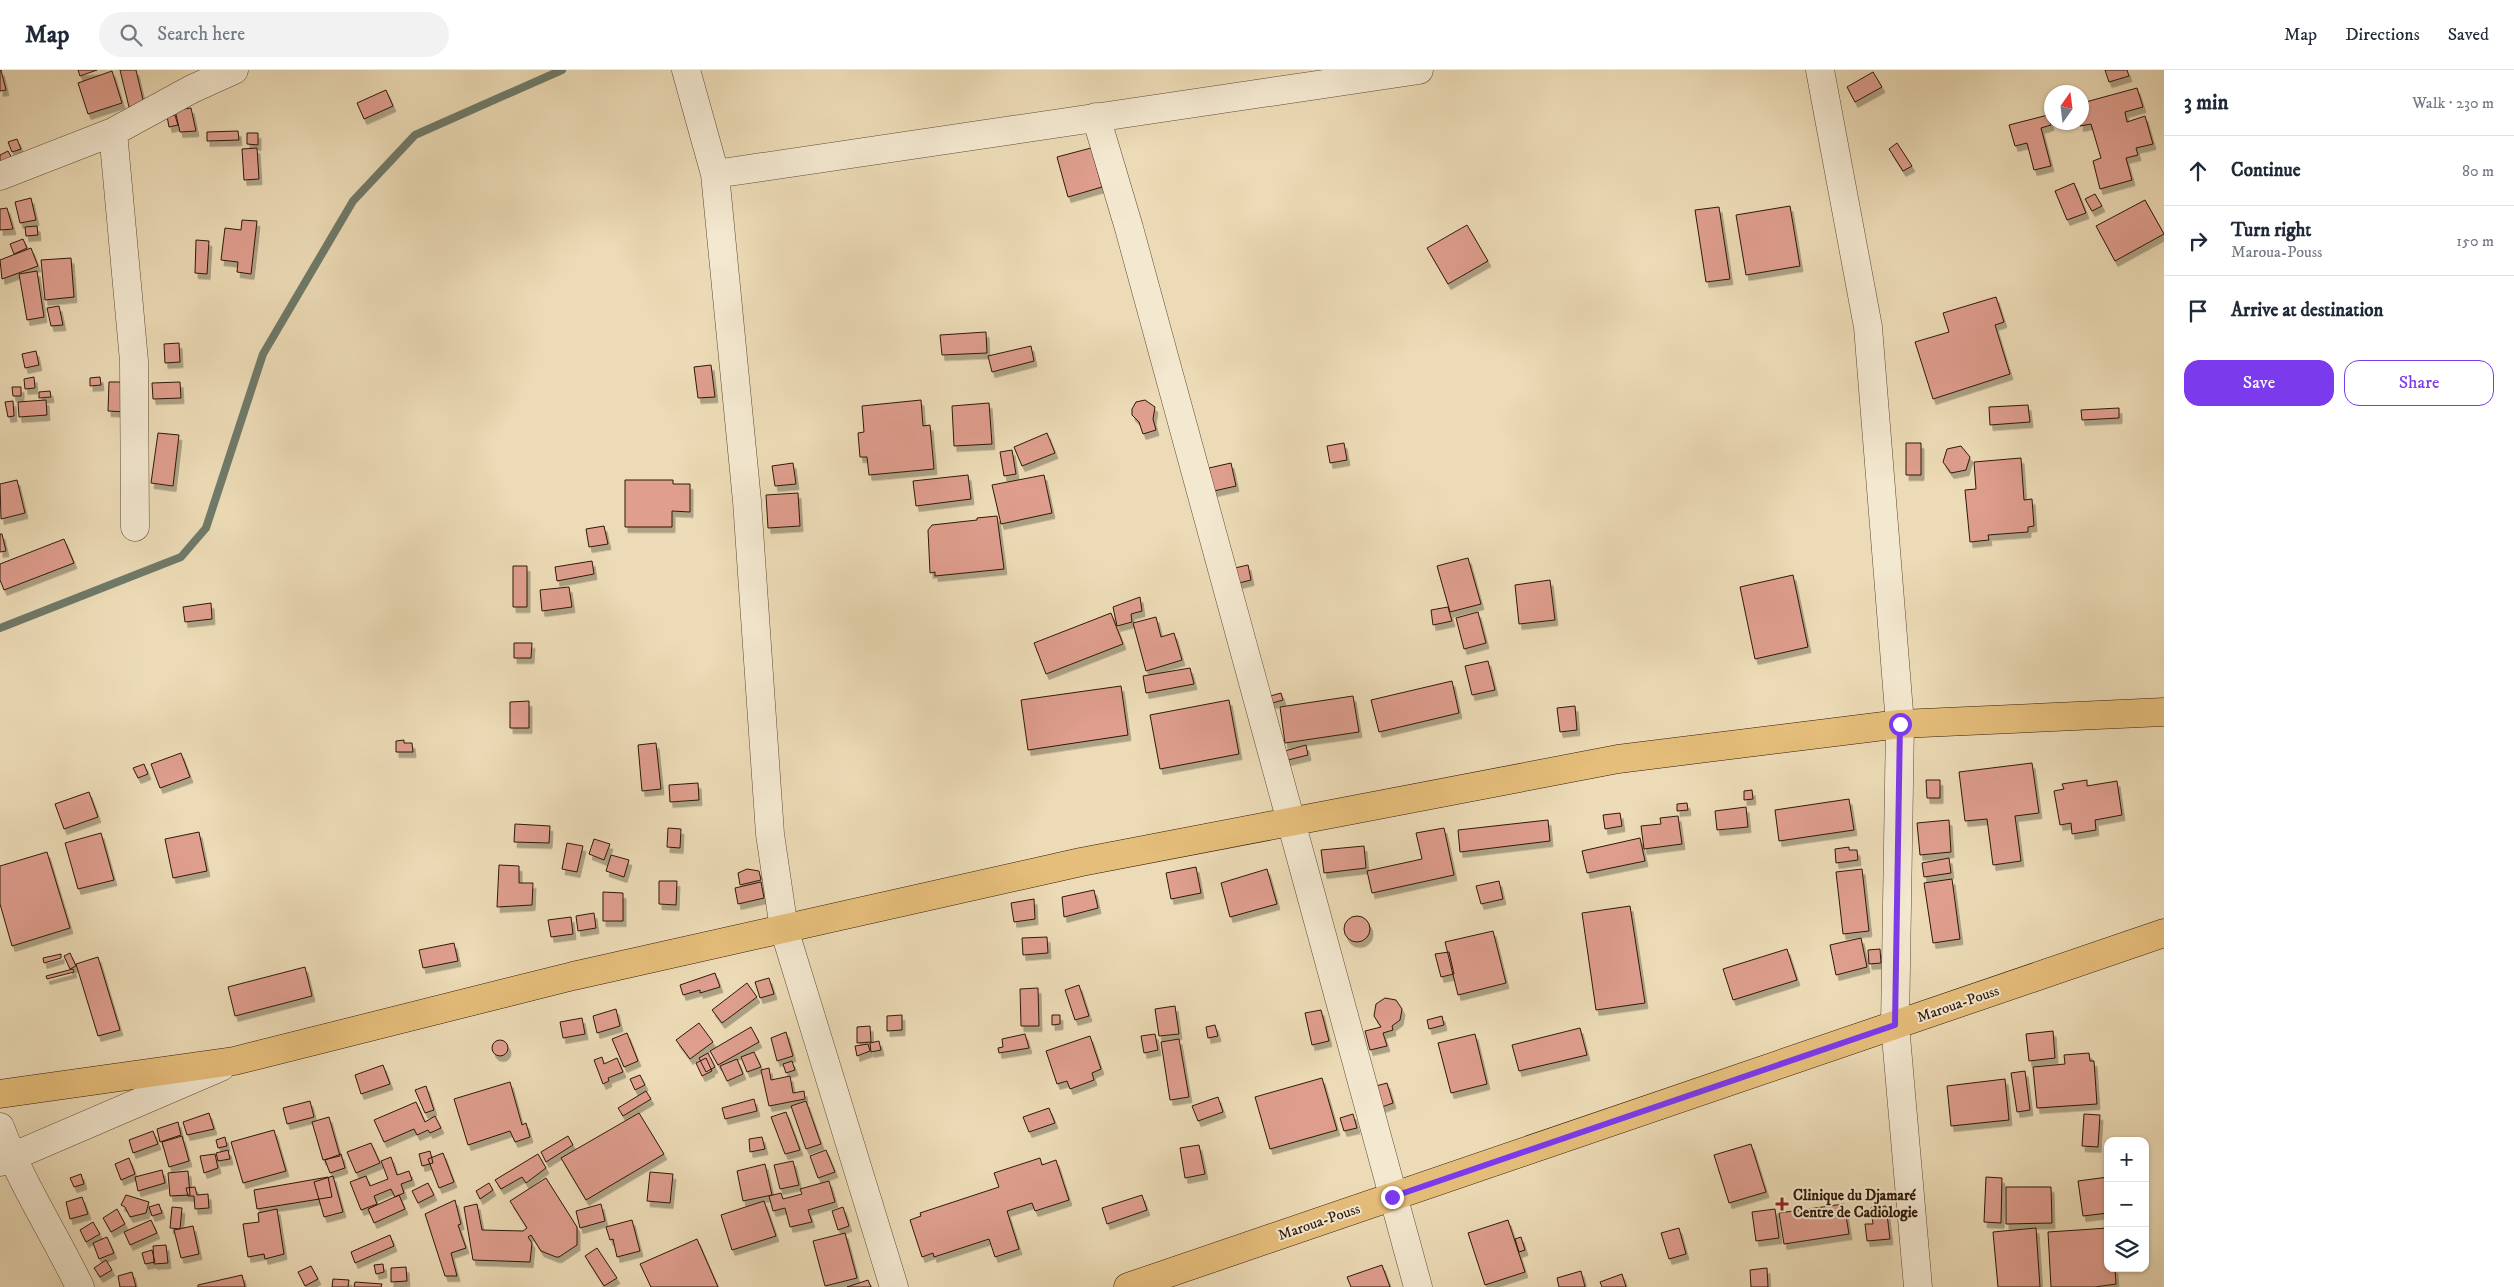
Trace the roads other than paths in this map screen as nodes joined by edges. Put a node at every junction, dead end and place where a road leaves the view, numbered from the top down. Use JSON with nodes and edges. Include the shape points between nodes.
{"nodes":[{"id":1,"x":234,"y":70,"type":"edge"},
{"id":2,"x":686,"y":70,"type":"edge"},
{"id":3,"x":1419,"y":70,"type":"edge"},
{"id":4,"x":1820,"y":70,"type":"edge"},
{"id":5,"x":192,"y":79,"type":"edge"},
{"id":6,"x":1096,"y":118,"type":"junction"},
{"id":7,"x":113,"y":132,"type":"junction"},
{"id":8,"x":715,"y":174,"type":"junction"},
{"id":9,"x":0,"y":176,"type":"edge"},
{"id":10,"x":135,"y":527,"type":"dead end"},
{"id":11,"x":2164,"y":712,"type":"edge"},
{"id":12,"x":1900,"y":724,"type":"junction"},
{"id":13,"x":1292,"y":822,"type":"junction"},
{"id":14,"x":784,"y":929,"type":"junction"},
{"id":15,"x":2164,"y":933,"type":"edge"},
{"id":16,"x":1895,"y":1025,"type":"junction"},
{"id":17,"x":234,"y":1061,"type":"junction"},
{"id":18,"x":0,"y":1094,"type":"edge"},
{"id":19,"x":0,"y":1127,"type":"edge"},
{"id":20,"x":6,"y":1160,"type":"edge"},
{"id":21,"x":1392,"y":1197,"type":"junction"},
{"id":22,"x":80,"y":1287,"type":"edge"},
{"id":23,"x":894,"y":1287,"type":"edge"},
{"id":24,"x":1128,"y":1287,"type":"edge"},
{"id":25,"x":1418,"y":1287,"type":"edge"},
{"id":26,"x":1918,"y":1287,"type":"edge"}],
"edges":[{"from":1,"to":5,"type":"street"},
{"from":2,"to":8,"type":"street"},
{"from":3,"to":6,"type":"street"},
{"from":4,"to":12,"type":"street","via":[[1868,327]]},
{"from":5,"to":7,"type":"street"},
{"from":6,"to":8,"type":"street"},
{"from":6,"to":13,"type":"street"},
{"from":7,"to":9,"type":"street"},
{"from":7,"to":10,"type":"street","via":[[134,361]]},
{"from":8,"to":14,"type":"street","via":[[747,501],[770,834]]},
{"from":11,"to":12,"type":"main road"},
{"from":12,"to":13,"type":"main road","via":[[1618,759]]},
{"from":12,"to":16,"type":"street"},
{"from":13,"to":14,"type":"main road","via":[[1081,862]]},
{"from":13,"to":21,"type":"street"},
{"from":14,"to":17,"type":"main road","via":[[573,976]]},
{"from":14,"to":23,"type":"street"},
{"from":15,"to":16,"type":"main road","name":"Maroua-Pouss"},
{"from":16,"to":21,"type":"main road","name":"Maroua-Pouss"},
{"from":16,"to":26,"type":"street"},
{"from":17,"to":18,"type":"main road"},
{"from":17,"to":20,"type":"street"},
{"from":19,"to":20,"type":"street"},
{"from":20,"to":22,"type":"street","via":[[61,1247]]},
{"from":21,"to":24,"type":"main road","name":"Maroua-Pouss"},
{"from":21,"to":25,"type":"street"}]}
